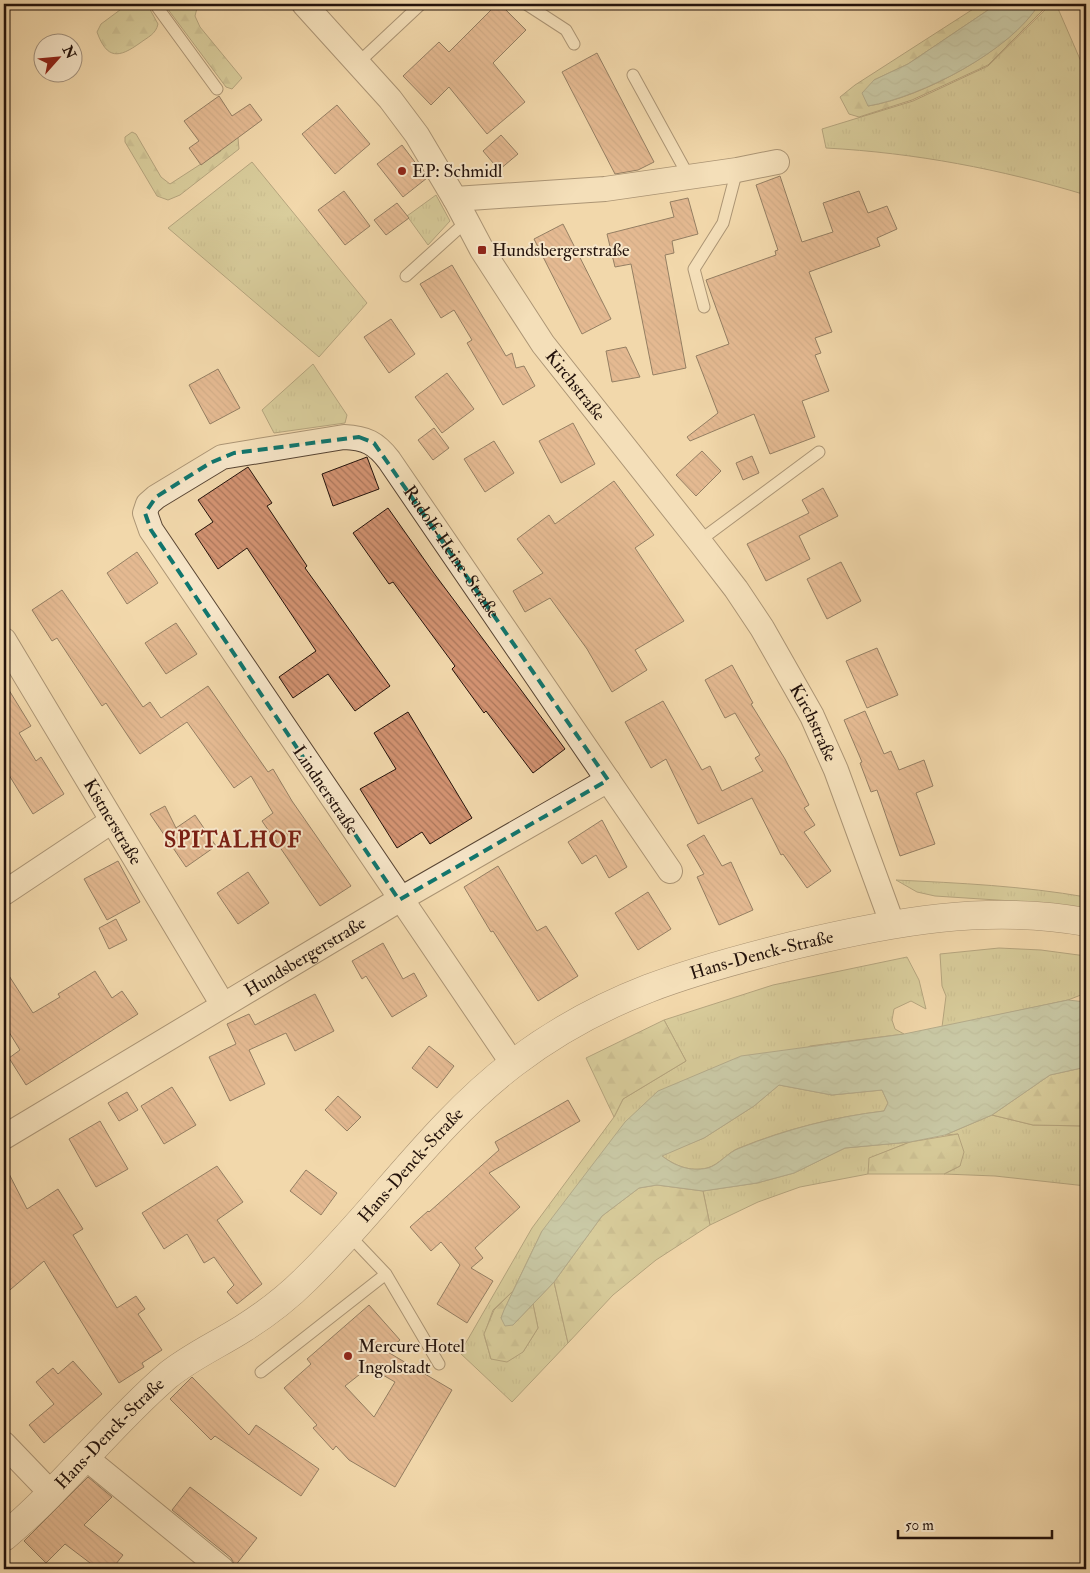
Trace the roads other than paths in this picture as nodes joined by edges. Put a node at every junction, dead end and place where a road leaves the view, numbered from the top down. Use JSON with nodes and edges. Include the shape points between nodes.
{"nodes":[{"id":1,"x":155,"y":4,"type":"edge"},
{"id":2,"x":304,"y":4,"type":"edge"},
{"id":3,"x":421,"y":4,"type":"edge"},
{"id":4,"x":526,"y":4,"type":"edge"},
{"id":5,"x":574,"y":44,"type":"dead end"},
{"id":6,"x":358,"y":63,"type":"junction"},
{"id":7,"x":633,"y":75,"type":"dead end"},
{"id":8,"x":217,"y":89,"type":"dead end"},
{"id":9,"x":777,"y":162,"type":"dead end"},
{"id":10,"x":737,"y":170,"type":"junction"},
{"id":11,"x":689,"y":177,"type":"junction"},
{"id":12,"x":456,"y":199,"type":"junction"},
{"id":13,"x":467,"y":221,"type":"junction"},
{"id":14,"x":406,"y":276,"type":"dead end"},
{"id":15,"x":704,"y":307,"type":"dead end"},
{"id":16,"x":819,"y":452,"type":"dead end"},
{"id":17,"x":145,"y":513,"type":"joint"},
{"id":18,"x":699,"y":541,"type":"junction"},
{"id":19,"x":4,"y":640,"type":"edge"},
{"id":20,"x":608,"y":780,"type":"junction"},
{"id":21,"x":112,"y":821,"type":"junction"},
{"id":22,"x":670,"y":871,"type":"dead end"},
{"id":23,"x":4,"y":893,"type":"edge"},
{"id":24,"x":399,"y":900,"type":"junction"},
{"id":25,"x":1086,"y":922,"type":"edge"},
{"id":26,"x":892,"y":924,"type":"junction"},
{"id":27,"x":223,"y":1006,"type":"junction"},
{"id":28,"x":513,"y":1064,"type":"junction"},
{"id":29,"x":4,"y":1137,"type":"edge"},
{"id":30,"x":348,"y":1234,"type":"junction"},
{"id":31,"x":386,"y":1274,"type":"junction"},
{"id":32,"x":439,"y":1364,"type":"dead end"},
{"id":33,"x":261,"y":1372,"type":"dead end"},
{"id":34,"x":4,"y":1444,"type":"edge"},
{"id":35,"x":86,"y":1458,"type":"junction"},
{"id":36,"x":52,"y":1494,"type":"junction"},
{"id":37,"x":4,"y":1537,"type":"edge"},
{"id":38,"x":222,"y":1569,"type":"edge"}],
"edges":[{"from":1,"to":8,"type":"lane"},
{"from":2,"to":6,"type":"street","name":"Kirchstraße"},
{"from":3,"to":6,"type":"lane"},
{"from":4,"to":5,"type":"lane","via":[[566,30]]},
{"from":6,"to":12,"type":"street","name":"Kirchstraße","via":[[417,135]]},
{"from":7,"to":11,"type":"lane"},
{"from":9,"to":10,"type":"street"},
{"from":10,"to":11,"type":"street"},
{"from":10,"to":15,"type":"lane","via":[[723,223],[694,269]]},
{"from":11,"to":12,"type":"street","via":[[605,189]]},
{"from":12,"to":13,"type":"street","name":"Kirchstraße"},
{"from":13,"to":14,"type":"lane"},
{"from":13,"to":18,"type":"street","name":"Kirchstraße","via":[[510,296],[543,344]]},
{"from":16,"to":18,"type":"lane"},
{"from":17,"to":20,"type":"street","name":"Rudolf-Heine-Straße","via":[[148,504],[156,497],[222,457],[344,438],[374,443],[389,460]]},
{"from":17,"to":24,"type":"street","name":"Lindnerstraße","via":[[151,530]]},
{"from":18,"to":26,"type":"street","name":"Kirchstraße","via":[[762,628],[812,716],[836,770]]},
{"from":19,"to":21,"type":"street","name":"Kistnerstraße"},
{"from":20,"to":22,"type":"street","name":"Rudolf-Heine-Straße"},
{"from":20,"to":24,"type":"street","name":"Hundsbergerstraße"},
{"from":21,"to":23,"type":"street"},
{"from":21,"to":27,"type":"street","name":"Kistnerstraße"},
{"from":24,"to":27,"type":"street","name":"Hundsbergerstraße"},
{"from":24,"to":28,"type":"street","name":"Lindnerstraße"},
{"from":25,"to":26,"type":"street","name":"Hans-Denck-Straße","via":[[988,913]]},
{"from":26,"to":28,"type":"street","name":"Hans-Denck-Straße","via":[[691,972],[630,994],[550,1037]]},
{"from":27,"to":29,"type":"street","name":"Hundsbergerstraße"},
{"from":28,"to":30,"type":"street","name":"Hans-Denck-Straße","via":[[449,1120]]},
{"from":30,"to":31,"type":"lane"},
{"from":30,"to":35,"type":"street","name":"Hans-Denck-Straße","via":[[305,1280],[261,1316],[170,1374]]},
{"from":31,"to":32,"type":"lane"},
{"from":31,"to":33,"type":"lane"},
{"from":34,"to":36,"type":"street"},
{"from":35,"to":36,"type":"street","name":"Hans-Denck-Straße"},
{"from":35,"to":38,"type":"street"},
{"from":36,"to":37,"type":"street","name":"Hans-Denck-Straße"}]}
